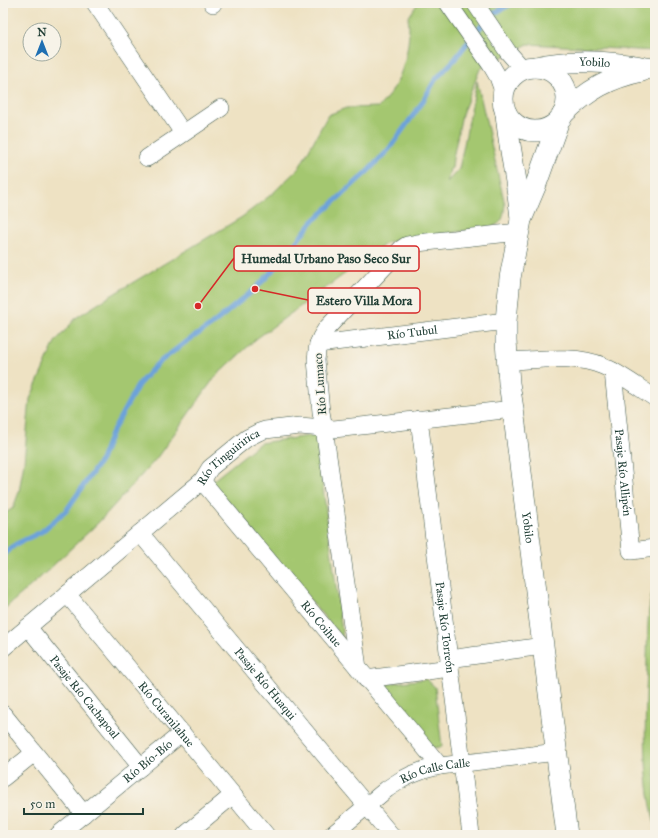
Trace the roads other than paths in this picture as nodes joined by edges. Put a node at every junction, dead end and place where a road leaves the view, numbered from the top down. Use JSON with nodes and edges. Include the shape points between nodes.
{"nodes":[{"id":1,"x":95,"y":3,"type":"edge"},
{"id":2,"x":448,"y":3,"type":"edge"},
{"id":3,"x":474,"y":3,"type":"edge"},
{"id":4,"x":530,"y":68,"type":"junction"},
{"id":5,"x":654,"y":69,"type":"edge"},
{"id":6,"x":503,"y":91,"type":"junction"},
{"id":7,"x":221,"y":108,"type":"dead end"},
{"id":8,"x":506,"y":113,"type":"junction"},
{"id":9,"x":561,"y":117,"type":"junction"},
{"id":10,"x":183,"y":133,"type":"junction"},
{"id":11,"x":147,"y":158,"type":"dead end"},
{"id":12,"x":520,"y":226,"type":"junction"},
{"id":13,"x":506,"y":321,"type":"junction"},
{"id":14,"x":318,"y":344,"type":"junction"},
{"id":15,"x":508,"y":361,"type":"junction"},
{"id":16,"x":613,"y":371,"type":"junction"},
{"id":17,"x":655,"y":398,"type":"edge"},
{"id":18,"x":513,"y":409,"type":"junction"},
{"id":19,"x":419,"y":419,"type":"junction"},
{"id":20,"x":324,"y":428,"type":"junction"},
{"id":21,"x":202,"y":481,"type":"junction"},
{"id":22,"x":140,"y":533,"type":"junction"},
{"id":23,"x":655,"y":548,"type":"edge"},
{"id":24,"x":67,"y":594,"type":"junction"},
{"id":25,"x":28,"y":627,"type":"junction"},
{"id":26,"x":543,"y":646,"type":"junction"},
{"id":27,"x":3,"y":648,"type":"edge"},
{"id":28,"x":450,"y":664,"type":"junction"},
{"id":29,"x":362,"y":673,"type":"junction"},
{"id":30,"x":3,"y":714,"type":"edge"},
{"id":31,"x":182,"y":733,"type":"junction"},
{"id":32,"x":557,"y":752,"type":"junction"},
{"id":33,"x":34,"y":753,"type":"junction"},
{"id":34,"x":462,"y":764,"type":"junction"},
{"id":35,"x":440,"y":766,"type":"junction"},
{"id":36,"x":141,"y":767,"type":"junction"},
{"id":37,"x":3,"y":778,"type":"edge"},
{"id":38,"x":233,"y":795,"type":"junction"},
{"id":39,"x":367,"y":806,"type":"junction"},
{"id":40,"x":84,"y":814,"type":"junction"},
{"id":41,"x":58,"y":835,"type":"edge"},
{"id":42,"x":185,"y":835,"type":"edge"},
{"id":43,"x":266,"y":835,"type":"edge"},
{"id":44,"x":332,"y":835,"type":"edge"},
{"id":45,"x":391,"y":835,"type":"edge"},
{"id":46,"x":471,"y":835,"type":"edge"},
{"id":47,"x":567,"y":835,"type":"edge"}],
"edges":[{"from":1,"to":10,"type":"street"},
{"from":2,"to":6,"type":"street","via":[[491,65]]},
{"from":3,"to":4,"type":"street","via":[[508,52]]},
{"from":4,"to":5,"type":"main road","name":"Yobilo","via":[[582,61]]},
{"from":4,"to":6,"type":"main road","name":"Yobilo","via":[[516,72]]},
{"from":4,"to":9,"type":"main road","name":"Yobilo","via":[[551,71],[563,83],[567,98]]},
{"from":5,"to":9,"type":"main road","name":"Yobilo","via":[[602,84],[575,103]]},
{"from":6,"to":8,"type":"main road","name":"Yobilo","via":[[502,99]]},
{"from":7,"to":10,"type":"street"},
{"from":8,"to":9,"type":"main road","name":"Yobilo","via":[[516,125],[530,131],[553,126]]},
{"from":8,"to":12,"type":"main road","name":"Yobilo","via":[[509,147],[518,190]]},
{"from":9,"to":12,"type":"main road","name":"Yobilo"},
{"from":10,"to":11,"type":"street"},
{"from":12,"to":13,"type":"main road","name":"Yobilo","via":[[510,278]]},
{"from":12,"to":14,"type":"street","name":"Río Lumaco","via":[[407,245],[334,320]]},
{"from":13,"to":14,"type":"street","name":"Río Tubul"},
{"from":13,"to":15,"type":"main road","name":"Yobilo"},
{"from":14,"to":20,"type":"street","name":"Río Lumaco","via":[[316,360]]},
{"from":15,"to":16,"type":"street","via":[[577,359],[596,363]]},
{"from":15,"to":18,"type":"main road","name":"Yobilo"},
{"from":16,"to":17,"type":"street"},
{"from":16,"to":23,"type":"street","name":"Pasaje Río Allipén","via":[[631,551]]},
{"from":18,"to":19,"type":"street","name":"Río Tinguiririca"},
{"from":18,"to":26,"type":"main road","name":"Yobilo"},
{"from":19,"to":20,"type":"street","name":"Río Tinguiririca"},
{"from":19,"to":28,"type":"street","name":"Pasaje Río Torreón"},
{"from":20,"to":21,"type":"street","name":"Río Tinguiririca","via":[[300,426],[259,432],[247,438],[210,468]]},
{"from":20,"to":29,"type":"street","name":"Río Lumaco"},
{"from":21,"to":22,"type":"street","name":"Río Tinguiririca"},
{"from":21,"to":29,"type":"street","name":"Río Coihue"},
{"from":22,"to":24,"type":"street","name":"Río Tinguiririca"},
{"from":22,"to":39,"type":"street","name":"Pasaje Río Huaqui"},
{"from":24,"to":25,"type":"street","name":"Río Tinguiririca"},
{"from":24,"to":31,"type":"street","name":"Río Curanilahue"},
{"from":25,"to":27,"type":"street","name":"Río Tinguiririca"},
{"from":25,"to":36,"type":"street","name":"Pasaje Río Cachapoal"},
{"from":26,"to":28,"type":"street"},
{"from":26,"to":32,"type":"main road","name":"Yobilo"},
{"from":28,"to":29,"type":"street"},
{"from":28,"to":34,"type":"street","name":"Pasaje Río Torreón"},
{"from":29,"to":35,"type":"street","name":"Río Coihue"},
{"from":30,"to":33,"type":"street"},
{"from":31,"to":36,"type":"street","name":"Río Bío-Bío"},
{"from":31,"to":38,"type":"street","name":"Río Curanilahue"},
{"from":32,"to":34,"type":"street","name":"Río Calle Calle"},
{"from":32,"to":47,"type":"main road","name":"Yobilo"},
{"from":33,"to":37,"type":"street"},
{"from":33,"to":40,"type":"street"},
{"from":34,"to":35,"type":"street","name":"Río Calle Calle"},
{"from":34,"to":46,"type":"street","name":"Pasaje Río Torreón"},
{"from":35,"to":39,"type":"street","name":"Río Calle Calle","via":[[401,780]]},
{"from":36,"to":40,"type":"street","name":"Río Bío-Bío"},
{"from":38,"to":42,"type":"street"},
{"from":38,"to":43,"type":"street","name":"Río Curanilahue"},
{"from":39,"to":44,"type":"street","name":"Río Calle Calle"},
{"from":39,"to":45,"type":"street","name":"Pasaje Río Huaqui"},
{"from":40,"to":41,"type":"street","name":"Río Bío-Bío"}]}
